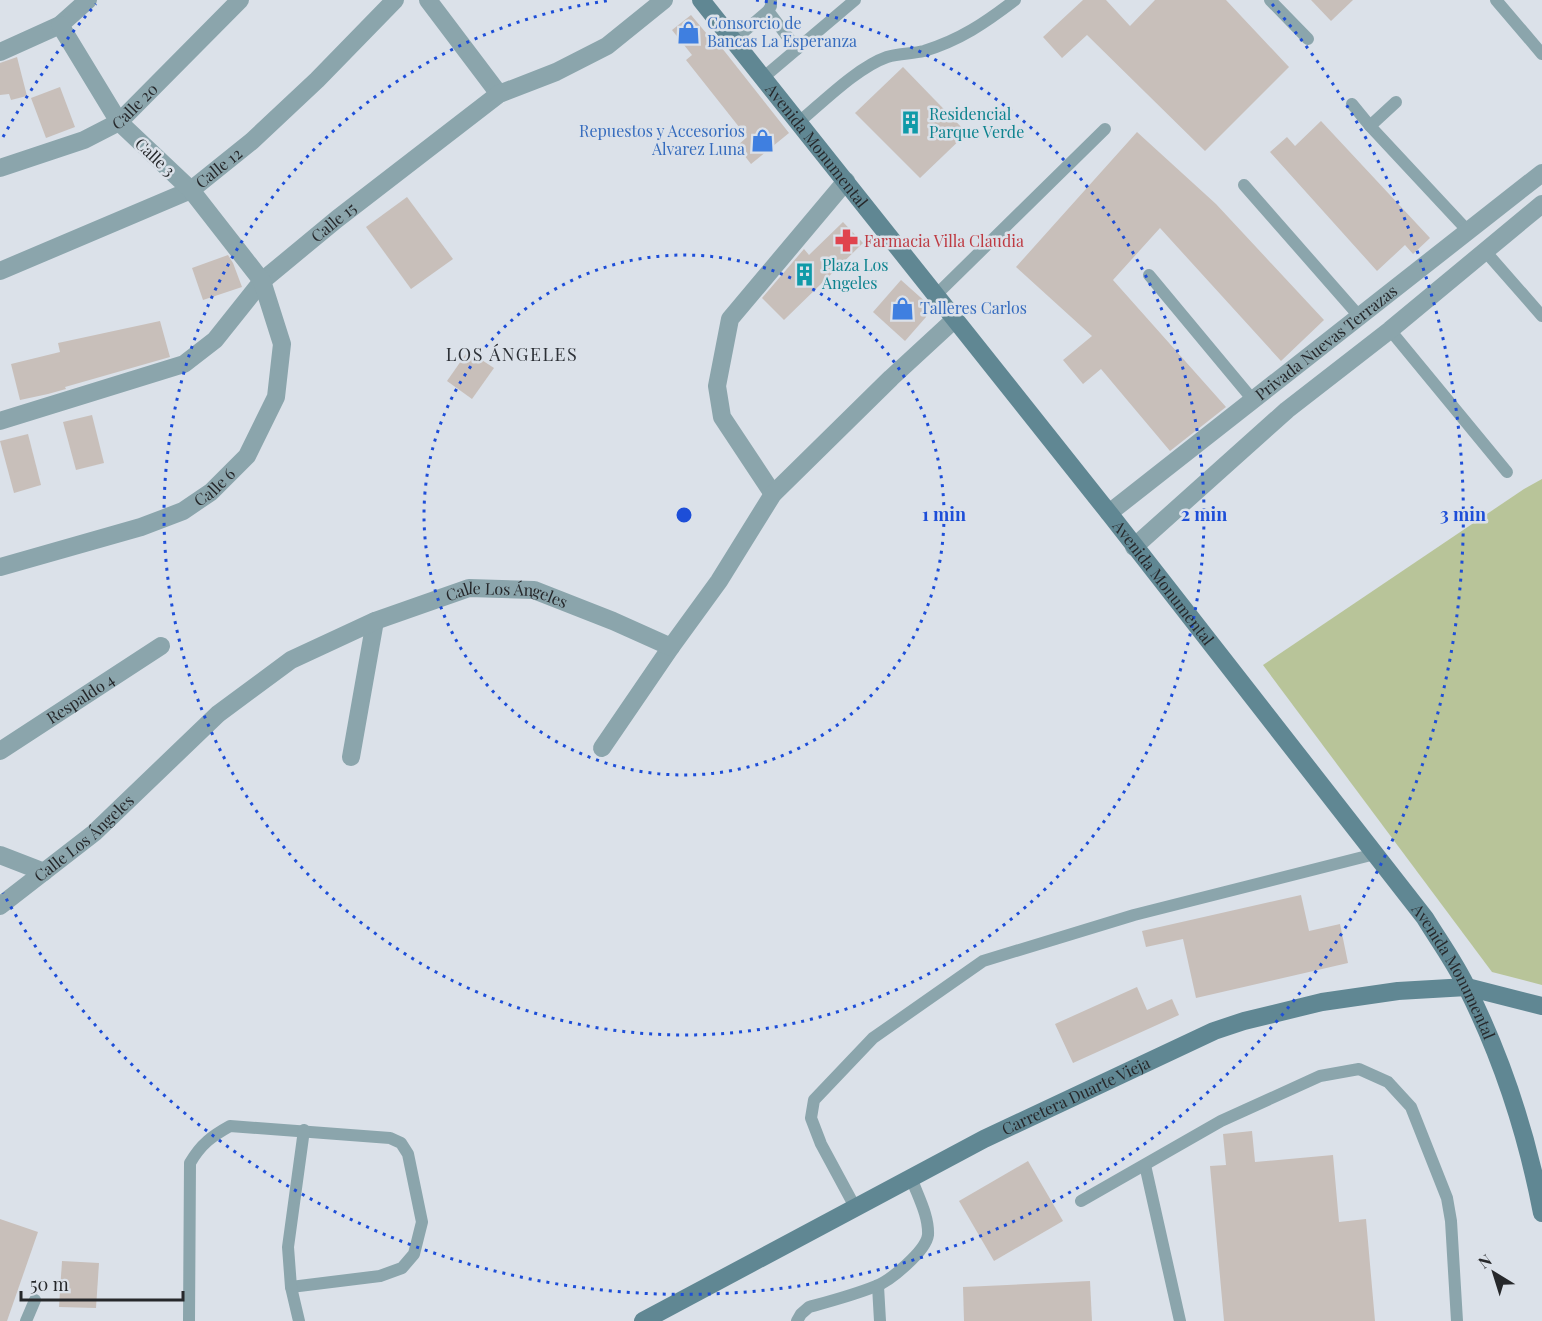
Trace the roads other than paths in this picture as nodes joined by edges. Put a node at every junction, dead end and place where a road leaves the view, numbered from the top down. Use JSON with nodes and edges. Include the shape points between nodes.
{"nodes":[{"id":1,"x":240,"y":0,"type":"edge"},
{"id":2,"x":395,"y":0,"type":"edge"},
{"id":3,"x":428,"y":0,"type":"edge"},
{"id":4,"x":664,"y":0,"type":"edge"},
{"id":5,"x":701,"y":0,"type":"edge"},
{"id":6,"x":855,"y":0,"type":"edge"},
{"id":7,"x":1015,"y":0,"type":"edge"},
{"id":8,"x":1270,"y":0,"type":"edge"},
{"id":9,"x":1496,"y":0,"type":"edge"},
{"id":10,"x":85,"y":1,"type":"edge"},
{"id":11,"x":770,"y":6,"type":"edge"},
{"id":12,"x":60,"y":25,"type":"junction"},
{"id":13,"x":1308,"y":39,"type":"dead end"},
{"id":14,"x":734,"y":40,"type":"junction"},
{"id":15,"x":797,"y":49,"type":"junction"},
{"id":16,"x":0,"y":52,"type":"edge"},
{"id":17,"x":1542,"y":54,"type":"edge"},
{"id":18,"x":764,"y":77,"type":"junction"},
{"id":19,"x":499,"y":94,"type":"junction"},
{"id":20,"x":1396,"y":102,"type":"dead end"},
{"id":21,"x":1352,"y":105,"type":"dead end"},
{"id":22,"x":799,"y":122,"type":"junction"},
{"id":23,"x":119,"y":123,"type":"junction"},
{"id":24,"x":1370,"y":126,"type":"junction"},
{"id":25,"x":1105,"y":129,"type":"dead end"},
{"id":26,"x":0,"y":168,"type":"edge"},
{"id":27,"x":1542,"y":173,"type":"edge"},
{"id":28,"x":846,"y":181,"type":"junction"},
{"id":29,"x":1244,"y":185,"type":"dead end"},
{"id":30,"x":191,"y":190,"type":"junction"},
{"id":31,"x":1542,"y":204,"type":"edge"},
{"id":32,"x":1467,"y":230,"type":"junction"},
{"id":33,"x":1485,"y":251,"type":"junction"},
{"id":34,"x":0,"y":271,"type":"edge"},
{"id":35,"x":1149,"y":275,"type":"dead end"},
{"id":36,"x":262,"y":281,"type":"junction"},
{"id":37,"x":936,"y":295,"type":"junction"},
{"id":38,"x":1359,"y":316,"type":"junction"},
{"id":39,"x":1542,"y":316,"type":"edge"},
{"id":40,"x":955,"y":319,"type":"junction"},
{"id":41,"x":1389,"y":330,"type":"junction"},
{"id":42,"x":1253,"y":400,"type":"junction"},
{"id":43,"x":0,"y":420,"type":"edge"},
{"id":44,"x":1507,"y":472,"type":"dead end"},
{"id":45,"x":773,"y":494,"type":"junction"},
{"id":46,"x":1109,"y":513,"type":"junction"},
{"id":47,"x":1134,"y":548,"type":"junction"},
{"id":48,"x":0,"y":567,"type":"edge"},
{"id":49,"x":375,"y":621,"type":"junction"},
{"id":50,"x":161,"y":646,"type":"dead end"},
{"id":51,"x":671,"y":647,"type":"junction"},
{"id":52,"x":602,"y":748,"type":"dead end"},
{"id":53,"x":0,"y":751,"type":"edge"},
{"id":54,"x":351,"y":757,"type":"dead end"},
{"id":55,"x":1375,"y":854,"type":"junction"},
{"id":56,"x":0,"y":855,"type":"edge"},
{"id":57,"x":44,"y":872,"type":"junction"},
{"id":58,"x":0,"y":906,"type":"edge"},
{"id":59,"x":1467,"y":987,"type":"junction"},
{"id":60,"x":1542,"y":1006,"type":"edge"},
{"id":61,"x":304,"y":1130,"type":"junction"},
{"id":62,"x":1145,"y":1164,"type":"junction"},
{"id":63,"x":911,"y":1177,"type":"junction"},
{"id":64,"x":1081,"y":1201,"type":"dead end"},
{"id":65,"x":855,"y":1207,"type":"junction"},
{"id":66,"x":1542,"y":1213,"type":"edge"},
{"id":67,"x":878,"y":1286,"type":"junction"},
{"id":68,"x":291,"y":1287,"type":"junction"},
{"id":69,"x":35,"y":1300,"type":"dead end"},
{"id":70,"x":26,"y":1321,"type":"edge"},
{"id":71,"x":189,"y":1321,"type":"edge"},
{"id":72,"x":298,"y":1321,"type":"edge"},
{"id":73,"x":643,"y":1321,"type":"edge"},
{"id":74,"x":797,"y":1321,"type":"edge"},
{"id":75,"x":880,"y":1321,"type":"edge"},
{"id":76,"x":1180,"y":1321,"type":"edge"},
{"id":77,"x":1457,"y":1321,"type":"edge"}],
"edges":[{"from":1,"to":23,"type":"street","name":"Calle 20"},
{"from":2,"to":30,"type":"street","name":"Calle 12","via":[[252,141]]},
{"from":3,"to":19,"type":"street"},
{"from":4,"to":19,"type":"street","name":"Calle 15","via":[[607,46],[556,72]]},
{"from":5,"to":14,"type":"main road","name":"Avenida Monumental"},
{"from":6,"to":15,"type":"lane"},
{"from":7,"to":22,"type":"lane","via":[[984,25],[953,41],[921,52],[888,57],[866,69]]},
{"from":8,"to":13,"type":"lane"},
{"from":9,"to":17,"type":"lane"},
{"from":10,"to":12,"type":"street"},
{"from":11,"to":14,"type":"lane"},
{"from":11,"to":15,"type":"lane"},
{"from":12,"to":16,"type":"street"},
{"from":12,"to":23,"type":"street","name":"Calle 3"},
{"from":14,"to":18,"type":"main road","name":"Avenida Monumental"},
{"from":15,"to":18,"type":"lane"},
{"from":18,"to":22,"type":"main road","name":"Avenida Monumental"},
{"from":19,"to":36,"type":"street","name":"Calle 15"},
{"from":20,"to":24,"type":"lane"},
{"from":21,"to":24,"type":"lane"},
{"from":22,"to":28,"type":"main road","name":"Avenida Monumental"},
{"from":23,"to":26,"type":"street","name":"Calle 20","via":[[84,140]]},
{"from":23,"to":30,"type":"street","name":"Calle 3"},
{"from":24,"to":32,"type":"lane"},
{"from":25,"to":37,"type":"lane"},
{"from":27,"to":32,"type":"street","name":"Privada Nuevas Terrazas"},
{"from":28,"to":37,"type":"main road","name":"Avenida Monumental"},
{"from":28,"to":45,"type":"street","via":[[730,319],[717,386],[722,417]]},
{"from":29,"to":38,"type":"lane"},
{"from":30,"to":34,"type":"street","name":"Calle 12"},
{"from":30,"to":36,"type":"street","name":"Calle 3"},
{"from":31,"to":33,"type":"street","name":"Privada Nuevas Terrazas"},
{"from":32,"to":38,"type":"street","name":"Privada Nuevas Terrazas"},
{"from":33,"to":39,"type":"lane"},
{"from":33,"to":41,"type":"street","name":"Privada Nuevas Terrazas"},
{"from":35,"to":42,"type":"lane"},
{"from":36,"to":43,"type":"street","name":"Calle 15","via":[[215,340],[184,363]]},
{"from":36,"to":48,"type":"street","name":"Calle 6","via":[[282,344],[276,397],[247,456],[211,492],[183,511],[141,527]]},
{"from":37,"to":40,"type":"main road","name":"Avenida Monumental"},
{"from":38,"to":42,"type":"street","name":"Privada Nuevas Terrazas"},
{"from":40,"to":45,"type":"street"},
{"from":40,"to":46,"type":"main road","name":"Avenida Monumental"},
{"from":41,"to":44,"type":"lane"},
{"from":41,"to":47,"type":"street","name":"Privada Nuevas Terrazas","via":[[1287,410]]},
{"from":42,"to":46,"type":"street","name":"Privada Nuevas Terrazas"},
{"from":45,"to":51,"type":"street","via":[[719,581]]},
{"from":46,"to":47,"type":"main road","name":"Avenida Monumental"},
{"from":47,"to":55,"type":"main road","name":"Avenida Monumental"},
{"from":49,"to":51,"type":"street","name":"Calle Los Ángeles","via":[[469,588],[534,590]]},
{"from":49,"to":54,"type":"street"},
{"from":49,"to":57,"type":"street","name":"Calle Los Ángeles","via":[[291,660],[218,714],[94,833]]},
{"from":50,"to":53,"type":"street","name":"Respaldo 4"},
{"from":51,"to":52,"type":"street"},
{"from":55,"to":59,"type":"main road","name":"Avenida Monumental","via":[[1425,918]]},
{"from":55,"to":65,"type":"lane","via":[[1134,915],[983,961],[873,1038],[814,1100],[811,1118]]},
{"from":56,"to":57,"type":"street"},
{"from":57,"to":58,"type":"street","name":"Calle Los Ángeles"},
{"from":59,"to":60,"type":"main road","name":"Carretera Duarte Vieja"},
{"from":59,"to":63,"type":"main road","name":"Carretera Duarte Vieja","via":[[1398,991],[1322,1002],[1214,1031]]},
{"from":59,"to":66,"type":"main road","name":"Avenida Monumental","via":[[1506,1077]]},
{"from":61,"to":68,"type":"lane","via":[[288,1247]]},
{"from":61,"to":68,"type":"lane","via":[[390,1138],[401,1143],[408,1154],[422,1222],[414,1254],[402,1268],[380,1276]]},
{"from":61,"to":71,"type":"lane","via":[[230,1126],[209,1138],[190,1162]]},
{"from":62,"to":64,"type":"lane"},
{"from":62,"to":76,"type":"lane"},
{"from":62,"to":77,"type":"lane","via":[[1221,1122],[1320,1076],[1359,1068],[1374,1074],[1388,1082],[1411,1107],[1447,1198]]},
{"from":63,"to":65,"type":"main road","name":"Carretera Duarte Vieja"},
{"from":63,"to":67,"type":"lane","via":[[927,1221],[928,1238],[914,1257]]},
{"from":65,"to":73,"type":"main road","name":"Carretera Duarte Vieja"},
{"from":67,"to":74,"type":"lane","via":[[809,1307]]},
{"from":67,"to":75,"type":"lane"},
{"from":68,"to":72,"type":"lane"},
{"from":69,"to":70,"type":"lane"}]}
